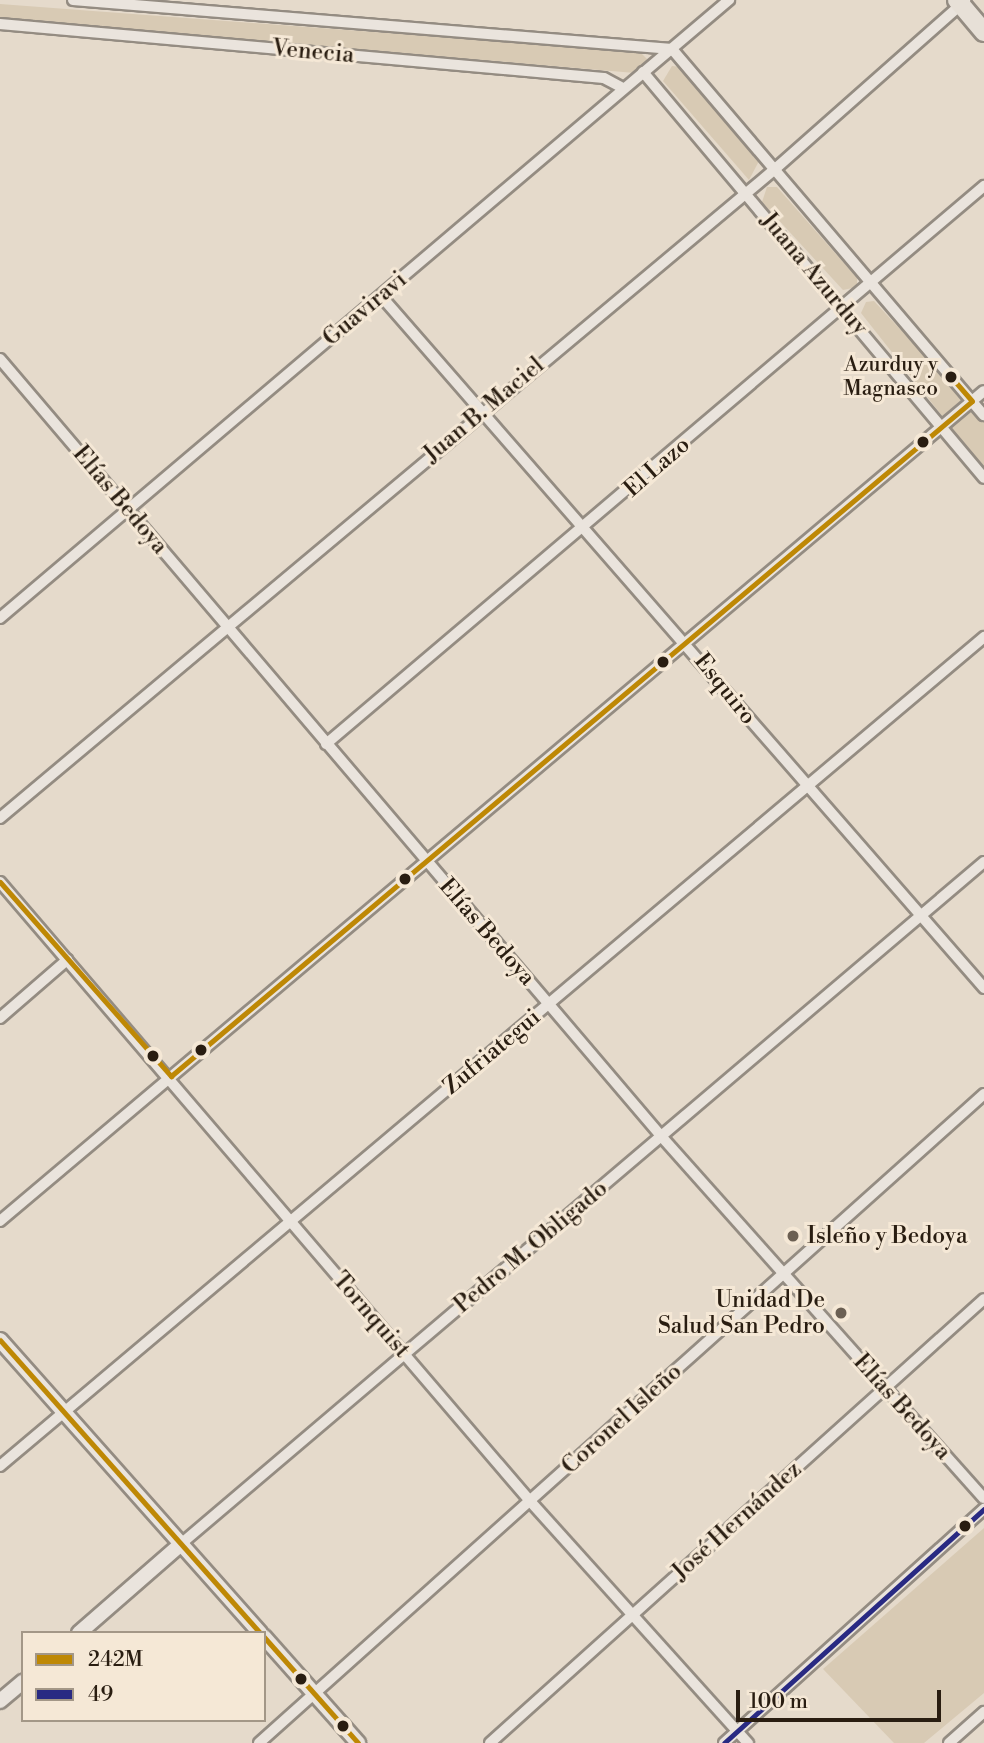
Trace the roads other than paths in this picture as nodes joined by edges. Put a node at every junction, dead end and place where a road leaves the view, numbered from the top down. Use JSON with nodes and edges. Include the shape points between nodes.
{"nodes":[{"id":1,"x":73,"y":0,"type":"edge"},
{"id":2,"x":729,"y":0,"type":"edge"},
{"id":3,"x":962,"y":2,"type":"edge"},
{"id":4,"x":0,"y":24,"type":"edge"},
{"id":5,"x":984,"y":32,"type":"edge"},
{"id":6,"x":672,"y":49,"type":"junction"},
{"id":7,"x":643,"y":72,"type":"junction"},
{"id":8,"x":623,"y":88,"type":"junction"},
{"id":9,"x":775,"y":169,"type":"junction"},
{"id":10,"x":984,"y":186,"type":"edge"},
{"id":11,"x":745,"y":192,"type":"junction"},
{"id":12,"x":872,"y":281,"type":"junction"},
{"id":13,"x":381,"y":296,"type":"junction"},
{"id":14,"x":842,"y":308,"type":"junction"},
{"id":15,"x":0,"y":359,"type":"edge"},
{"id":16,"x":984,"y":391,"type":"edge"},
{"id":17,"x":972,"y":401,"type":"junction"},
{"id":18,"x":482,"y":411,"type":"junction"},
{"id":19,"x":984,"y":415,"type":"edge"},
{"id":20,"x":941,"y":427,"type":"junction"},
{"id":21,"x":984,"y":478,"type":"edge"},
{"id":22,"x":128,"y":510,"type":"junction"},
{"id":23,"x":584,"y":529,"type":"junction"},
{"id":24,"x":0,"y":618,"type":"edge"},
{"id":25,"x":227,"y":625,"type":"junction"},
{"id":26,"x":984,"y":637,"type":"edge"},
{"id":27,"x":685,"y":640,"type":"junction"},
{"id":28,"x":326,"y":744,"type":"junction"},
{"id":29,"x":804,"y":786,"type":"junction"},
{"id":30,"x":0,"y":818,"type":"edge"},
{"id":31,"x":425,"y":860,"type":"junction"},
{"id":32,"x":984,"y":862,"type":"edge"},
{"id":33,"x":0,"y":882,"type":"edge"},
{"id":34,"x":918,"y":917,"type":"junction"},
{"id":35,"x":67,"y":960,"type":"junction"},
{"id":36,"x":984,"y":988,"type":"edge"},
{"id":37,"x":549,"y":1004,"type":"junction"},
{"id":38,"x":0,"y":1018,"type":"edge"},
{"id":39,"x":171,"y":1076,"type":"junction"},
{"id":40,"x":984,"y":1094,"type":"edge"},
{"id":41,"x":661,"y":1136,"type":"junction"},
{"id":42,"x":0,"y":1221,"type":"edge"},
{"id":43,"x":290,"y":1222,"type":"junction"},
{"id":44,"x":784,"y":1274,"type":"junction"},
{"id":45,"x":984,"y":1299,"type":"edge"},
{"id":46,"x":0,"y":1340,"type":"edge"},
{"id":47,"x":405,"y":1355,"type":"junction"},
{"id":48,"x":884,"y":1388,"type":"junction"},
{"id":49,"x":63,"y":1411,"type":"junction"},
{"id":50,"x":0,"y":1466,"type":"edge"},
{"id":51,"x":984,"y":1498,"type":"edge"},
{"id":52,"x":530,"y":1502,"type":"junction"},
{"id":53,"x":984,"y":1509,"type":"edge"},
{"id":54,"x":182,"y":1544,"type":"junction"},
{"id":55,"x":634,"y":1615,"type":"junction"},
{"id":56,"x":81,"y":1631,"type":"edge"},
{"id":57,"x":258,"y":1631,"type":"edge"},
{"id":58,"x":266,"y":1639,"type":"edge"},
{"id":59,"x":21,"y":1684,"type":"edge"},
{"id":60,"x":314,"y":1694,"type":"junction"},
{"id":61,"x":0,"y":1702,"type":"edge"},
{"id":62,"x":984,"y":1712,"type":"edge"},
{"id":63,"x":737,"y":1731,"type":"junction"},
{"id":64,"x":259,"y":1743,"type":"edge"},
{"id":65,"x":358,"y":1743,"type":"edge"},
{"id":66,"x":490,"y":1743,"type":"edge"},
{"id":67,"x":724,"y":1743,"type":"edge"},
{"id":68,"x":748,"y":1743,"type":"edge"},
{"id":69,"x":949,"y":1743,"type":"edge"}],
"edges":[{"from":1,"to":6,"type":"street","name":"Venecia"},
{"from":2,"to":6,"type":"street","name":"Guaviravi"},
{"from":3,"to":5,"type":"main road"},
{"from":3,"to":9,"type":"street","name":"Juan B. Maciel"},
{"from":4,"to":8,"type":"street","name":"Venecia","via":[[604,78]]},
{"from":6,"to":7,"type":"street","name":"Guaviravi"},
{"from":6,"to":9,"type":"street","name":"Juana Azurduy"},
{"from":7,"to":8,"type":"street","name":"Guaviravi"},
{"from":7,"to":11,"type":"street","name":"Juana Azurduy"},
{"from":8,"to":13,"type":"street","name":"Guaviravi"},
{"from":9,"to":11,"type":"street","name":"Juan B. Maciel"},
{"from":9,"to":12,"type":"street","name":"Juana Azurduy"},
{"from":10,"to":12,"type":"street","name":"El Lazo"},
{"from":11,"to":14,"type":"street","name":"Juana Azurduy"},
{"from":11,"to":18,"type":"street","name":"Juan B. Maciel"},
{"from":12,"to":14,"type":"street","name":"El Lazo"},
{"from":12,"to":17,"type":"street","name":"Juana Azurduy"},
{"from":13,"to":18,"type":"street","name":"Esquiro"},
{"from":13,"to":22,"type":"street","name":"Guaviravi"},
{"from":14,"to":20,"type":"street","name":"Juana Azurduy"},
{"from":14,"to":23,"type":"street","name":"El Lazo"},
{"from":15,"to":22,"type":"street","name":"Elías Bedoya"},
{"from":16,"to":17,"type":"street"},
{"from":17,"to":19,"type":"street","name":"Juana Azurduy"},
{"from":17,"to":20,"type":"street"},
{"from":18,"to":23,"type":"street","name":"Esquiro"},
{"from":18,"to":25,"type":"street","name":"Juan B. Maciel"},
{"from":20,"to":21,"type":"street","name":"Juana Azurduy"},
{"from":20,"to":27,"type":"street"},
{"from":22,"to":24,"type":"street","name":"Guaviravi"},
{"from":22,"to":25,"type":"street","name":"Elías Bedoya"},
{"from":23,"to":27,"type":"street","name":"Esquiro"},
{"from":23,"to":28,"type":"street","name":"El Lazo"},
{"from":25,"to":28,"type":"street","name":"Elías Bedoya"},
{"from":25,"to":30,"type":"street","name":"Juan B. Maciel"},
{"from":26,"to":29,"type":"street","name":"Zufriategui"},
{"from":27,"to":29,"type":"street","name":"Esquiro"},
{"from":27,"to":31,"type":"street"},
{"from":28,"to":31,"type":"street","name":"Elías Bedoya"},
{"from":29,"to":34,"type":"street","name":"Esquiro"},
{"from":29,"to":37,"type":"street","name":"Zufriategui"},
{"from":31,"to":37,"type":"street","name":"Elías Bedoya"},
{"from":31,"to":39,"type":"street"},
{"from":32,"to":34,"type":"street","name":"Pedro M. Obligado"},
{"from":33,"to":35,"type":"street","name":"Tornquist"},
{"from":34,"to":36,"type":"street","name":"Esquiro"},
{"from":34,"to":41,"type":"street","name":"Pedro M. Obligado"},
{"from":35,"to":38,"type":"street"},
{"from":35,"to":39,"type":"street","name":"Tornquist"},
{"from":37,"to":41,"type":"street","name":"Elías Bedoya"},
{"from":37,"to":43,"type":"street","name":"Zufriategui"},
{"from":39,"to":42,"type":"street"},
{"from":39,"to":43,"type":"street","name":"Tornquist"},
{"from":40,"to":44,"type":"street","name":"Coronel Isleño"},
{"from":41,"to":44,"type":"street","name":"Elías Bedoya"},
{"from":41,"to":47,"type":"street","name":"Pedro M. Obligado"},
{"from":43,"to":47,"type":"street","name":"Tornquist"},
{"from":43,"to":49,"type":"street","name":"Zufriategui"},
{"from":44,"to":48,"type":"street","name":"Elías Bedoya"},
{"from":44,"to":52,"type":"street","name":"Coronel Isleño"},
{"from":45,"to":48,"type":"street","name":"José Hernández"},
{"from":46,"to":49,"type":"street"},
{"from":47,"to":52,"type":"street","name":"Tornquist"},
{"from":47,"to":54,"type":"street","name":"Pedro M. Obligado"},
{"from":48,"to":51,"type":"street","name":"Elías Bedoya"},
{"from":48,"to":55,"type":"street","name":"José Hernández"},
{"from":49,"to":50,"type":"street","name":"Zufriategui"},
{"from":49,"to":54,"type":"street"},
{"from":52,"to":55,"type":"street","name":"Tornquist"},
{"from":52,"to":60,"type":"street","name":"Coronel Isleño"},
{"from":53,"to":63,"type":"street"},
{"from":54,"to":56,"type":"street","name":"Pedro M. Obligado"},
{"from":54,"to":57,"type":"street"},
{"from":55,"to":63,"type":"street","name":"Tornquist"},
{"from":55,"to":66,"type":"street","name":"José Hernández"},
{"from":58,"to":60,"type":"street"},
{"from":59,"to":61,"type":"street"},
{"from":60,"to":64,"type":"street","name":"Coronel Isleño"},
{"from":60,"to":65,"type":"street"},
{"from":62,"to":69,"type":"street"},
{"from":63,"to":67,"type":"street"},
{"from":63,"to":68,"type":"street","name":"Tornquist"}]}
